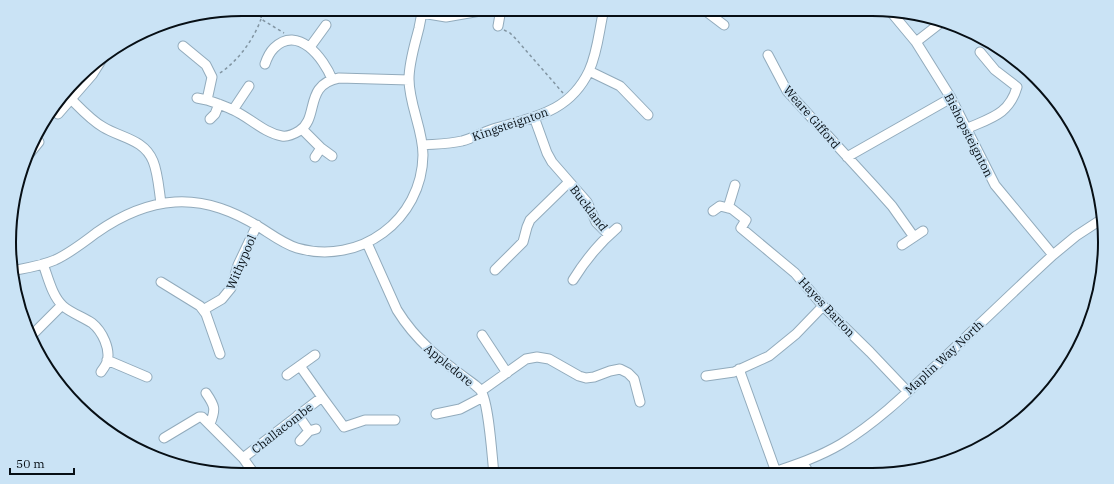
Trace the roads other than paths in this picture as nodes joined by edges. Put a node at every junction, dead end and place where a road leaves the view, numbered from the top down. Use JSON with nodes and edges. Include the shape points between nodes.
{"nodes":[{"id":1,"x":421,"y":16,"type":"edge"},
{"id":2,"x":500,"y":16,"type":"edge"},
{"id":3,"x":603,"y":16,"type":"edge"},
{"id":4,"x":712,"y":16,"type":"edge"},
{"id":5,"x":895,"y":17,"type":"edge"},
{"id":6,"x":326,"y":25,"type":"dead end"},
{"id":7,"x":724,"y":25,"type":"dead end"},
{"id":8,"x":498,"y":26,"type":"road end"},
{"id":9,"x":937,"y":26,"type":"edge"},
{"id":10,"x":916,"y":42,"type":"junction"},
{"id":11,"x":183,"y":46,"type":"dead end"},
{"id":12,"x":310,"y":47,"type":"junction"},
{"id":13,"x":980,"y":52,"type":"dead end"},
{"id":14,"x":768,"y":55,"type":"dead end"},
{"id":15,"x":264,"y":64,"type":"dead end"},
{"id":16,"x":95,"y":71,"type":"edge"},
{"id":17,"x":589,"y":71,"type":"junction"},
{"id":18,"x":332,"y":79,"type":"junction"},
{"id":19,"x":409,"y":80,"type":"junction"},
{"id":20,"x":249,"y":86,"type":"dead end"},
{"id":21,"x":197,"y":98,"type":"dead end"},
{"id":22,"x":951,"y":98,"type":"junction"},
{"id":23,"x":71,"y":99,"type":"junction"},
{"id":24,"x":207,"y":100,"type":"junction"},
{"id":25,"x":219,"y":104,"type":"junction"},
{"id":26,"x":59,"y":110,"type":"edge"},
{"id":27,"x":233,"y":110,"type":"junction"},
{"id":28,"x":648,"y":115,"type":"dead end"},
{"id":29,"x":534,"y":117,"type":"junction"},
{"id":30,"x":210,"y":119,"type":"dead end"},
{"id":31,"x":302,"y":129,"type":"junction"},
{"id":32,"x":966,"y":129,"type":"junction"},
{"id":33,"x":422,"y":145,"type":"junction"},
{"id":34,"x":321,"y":148,"type":"junction"},
{"id":35,"x":332,"y":156,"type":"dead end"},
{"id":36,"x":315,"y":157,"type":"dead end"},
{"id":37,"x":847,"y":157,"type":"junction"},
{"id":38,"x":569,"y":182,"type":"junction"},
{"id":39,"x":735,"y":185,"type":"dead end"},
{"id":40,"x":161,"y":203,"type":"junction"},
{"id":41,"x":728,"y":208,"type":"junction"},
{"id":42,"x":713,"y":211,"type":"dead end"},
{"id":43,"x":1098,"y":224,"type":"edge"},
{"id":44,"x":257,"y":225,"type":"junction"},
{"id":45,"x":617,"y":228,"type":"dead end"},
{"id":46,"x":923,"y":231,"type":"dead end"},
{"id":47,"x":609,"y":235,"type":"junction"},
{"id":48,"x":914,"y":237,"type":"junction"},
{"id":49,"x":367,"y":243,"type":"junction"},
{"id":50,"x":902,"y":245,"type":"dead end"},
{"id":51,"x":1053,"y":255,"type":"junction"},
{"id":52,"x":43,"y":264,"type":"junction"},
{"id":53,"x":18,"y":269,"type":"edge"},
{"id":54,"x":495,"y":270,"type":"dead end"},
{"id":55,"x":574,"y":280,"type":"dead end"},
{"id":56,"x":161,"y":282,"type":"dead end"},
{"id":57,"x":62,"y":305,"type":"junction"},
{"id":58,"x":823,"y":306,"type":"junction"},
{"id":59,"x":204,"y":310,"type":"junction"},
{"id":60,"x":35,"y":332,"type":"edge"},
{"id":61,"x":482,"y":336,"type":"dead end"},
{"id":62,"x":220,"y":354,"type":"dead end"},
{"id":63,"x":315,"y":355,"type":"dead end"},
{"id":64,"x":107,"y":360,"type":"junction"},
{"id":65,"x":300,"y":366,"type":"junction"},
{"id":66,"x":739,"y":369,"type":"junction"},
{"id":67,"x":101,"y":372,"type":"dead end"},
{"id":68,"x":507,"y":373,"type":"junction"},
{"id":69,"x":287,"y":375,"type":"dead end"},
{"id":70,"x":706,"y":376,"type":"dead end"},
{"id":71,"x":147,"y":377,"type":"dead end"},
{"id":72,"x":908,"y":392,"type":"junction"},
{"id":73,"x":206,"y":393,"type":"dead end"},
{"id":74,"x":482,"y":394,"type":"junction"},
{"id":75,"x":322,"y":397,"type":"junction"},
{"id":76,"x":640,"y":402,"type":"dead end"},
{"id":77,"x":436,"y":414,"type":"dead end"},
{"id":78,"x":298,"y":415,"type":"junction"},
{"id":79,"x":395,"y":420,"type":"dead end"},
{"id":80,"x":208,"y":422,"type":"junction"},
{"id":81,"x":164,"y":438,"type":"dead end"},
{"id":82,"x":300,"y":441,"type":"dead end"},
{"id":83,"x":243,"y":458,"type":"junction"},
{"id":84,"x":803,"y":463,"type":"junction"},
{"id":85,"x":250,"y":468,"type":"edge"},
{"id":86,"x":493,"y":468,"type":"edge"},
{"id":87,"x":773,"y":468,"type":"edge"},
{"id":88,"x":787,"y":468,"type":"edge"},
{"id":89,"x":806,"y":468,"type":"edge"}],
"edges":[{"from":1,"to":19,"type":"street","via":[[410,61]]},
{"from":2,"to":8,"type":"street"},
{"from":3,"to":17,"type":"street","name":"Kingsteignton","via":[[598,44]]},
{"from":4,"to":7,"type":"street"},
{"from":5,"to":10,"type":"street","name":"Bishopsteignton"},
{"from":6,"to":12,"type":"street"},
{"from":9,"to":10,"type":"street"},
{"from":10,"to":22,"type":"street","name":"Bishopsteignton"},
{"from":11,"to":24,"type":"street","via":[[206,65],[212,77]]},
{"from":12,"to":15,"type":"street","via":[[295,41],[285,41],[275,46]]},
{"from":12,"to":18,"type":"street","via":[[322,60]]},
{"from":13,"to":32,"type":"street","via":[[995,70],[1017,87],[1013,99],[1003,111]]},
{"from":14,"to":37,"type":"street","name":"Weare Gifford","via":[[787,91]]},
{"from":16,"to":23,"type":"street"},
{"from":17,"to":28,"type":"street","via":[[620,86]]},
{"from":17,"to":29,"type":"street","name":"Kingsteignton","via":[[568,98],[547,113]]},
{"from":18,"to":19,"type":"street"},
{"from":18,"to":31,"type":"street","via":[[318,91]]},
{"from":19,"to":33,"type":"street"},
{"from":20,"to":27,"type":"street"},
{"from":21,"to":24,"type":"street"},
{"from":22,"to":32,"type":"street","name":"Bishopsteignton"},
{"from":22,"to":37,"type":"street","name":"Weare Gifford"},
{"from":23,"to":26,"type":"street"},
{"from":23,"to":40,"type":"street","via":[[104,128],[136,142],[148,153],[153,160]]},
{"from":24,"to":25,"type":"street"},
{"from":25,"to":27,"type":"street"},
{"from":25,"to":30,"type":"street"},
{"from":27,"to":31,"type":"street","via":[[277,135],[292,135]]},
{"from":29,"to":33,"type":"street","name":"Kingsteignton","via":[[492,129],[463,141]]},
{"from":29,"to":38,"type":"street","name":"Buckland","via":[[547,153]]},
{"from":31,"to":34,"type":"street"},
{"from":32,"to":51,"type":"street","name":"Bishopsteignton","via":[[995,185]]},
{"from":33,"to":49,"type":"street","via":[[420,179],[411,202],[389,229]]},
{"from":34,"to":35,"type":"street"},
{"from":34,"to":36,"type":"street"},
{"from":37,"to":48,"type":"street","name":"Weare Gifford","via":[[892,206]]},
{"from":38,"to":47,"type":"street","name":"Buckland","via":[[587,202],[596,222]]},
{"from":38,"to":54,"type":"street","name":"Buckland","via":[[530,220],[523,242]]},
{"from":39,"to":41,"type":"street"},
{"from":40,"to":44,"type":"street","via":[[192,202],[212,205]]},
{"from":40,"to":52,"type":"street","via":[[132,211],[67,253]]},
{"from":41,"to":42,"type":"street","via":[[720,206]]},
{"from":41,"to":58,"type":"street","name":"Hayes Barton","via":[[746,220],[741,228],[795,273]]},
{"from":43,"to":51,"type":"street","name":"Maplin Way North","via":[[1076,236]]},
{"from":44,"to":49,"type":"street","via":[[290,245],[310,250],[333,251]]},
{"from":44,"to":59,"type":"street","name":"Withypool","via":[[238,265],[231,288],[222,299]]},
{"from":45,"to":47,"type":"street","name":"Buckland"},
{"from":46,"to":48,"type":"street"},
{"from":47,"to":55,"type":"street","name":"Buckland","via":[[587,258]]},
{"from":48,"to":50,"type":"street"},
{"from":49,"to":74,"type":"street","name":"Appledore","via":[[403,320],[430,351],[475,384]]},
{"from":51,"to":72,"type":"street","name":"Maplin Way North"},
{"from":52,"to":53,"type":"street"},
{"from":52,"to":57,"type":"street"},
{"from":56,"to":59,"type":"street"},
{"from":57,"to":60,"type":"street"},
{"from":57,"to":64,"type":"street","via":[[99,331],[107,348]]},
{"from":58,"to":66,"type":"street","via":[[796,334],[769,356]]},
{"from":58,"to":72,"type":"street","name":"Hayes Barton"},
{"from":59,"to":62,"type":"street"},
{"from":61,"to":68,"type":"street"},
{"from":63,"to":65,"type":"street"},
{"from":64,"to":67,"type":"street"},
{"from":64,"to":71,"type":"street"},
{"from":65,"to":69,"type":"street"},
{"from":65,"to":75,"type":"street","name":"Challacombe"},
{"from":66,"to":70,"type":"street"},
{"from":66,"to":87,"type":"street"},
{"from":68,"to":74,"type":"street"},
{"from":68,"to":76,"type":"street","via":[[526,359],[537,357],[549,359],[586,378],[620,369],[634,379]]},
{"from":72,"to":84,"type":"street","name":"Maplin Way North","via":[[856,435]]},
{"from":73,"to":80,"type":"street","via":[[214,407],[214,413]]},
{"from":74,"to":77,"type":"street","via":[[460,409]]},
{"from":74,"to":86,"type":"street","name":"Appledore"},
{"from":75,"to":78,"type":"street","name":"Challacombe"},
{"from":75,"to":79,"type":"street","name":"Challacombe","via":[[344,428],[365,420]]},
{"from":78,"to":82,"type":"street","via":[[312,430]]},
{"from":78,"to":83,"type":"street","name":"Challacombe"},
{"from":80,"to":81,"type":"street","via":[[199,417]]},
{"from":80,"to":83,"type":"street","name":"Challacombe"},
{"from":83,"to":85,"type":"street","name":"Challacombe"},
{"from":84,"to":88,"type":"street","name":"Maplin Way North"},
{"from":84,"to":89,"type":"street"}]}
